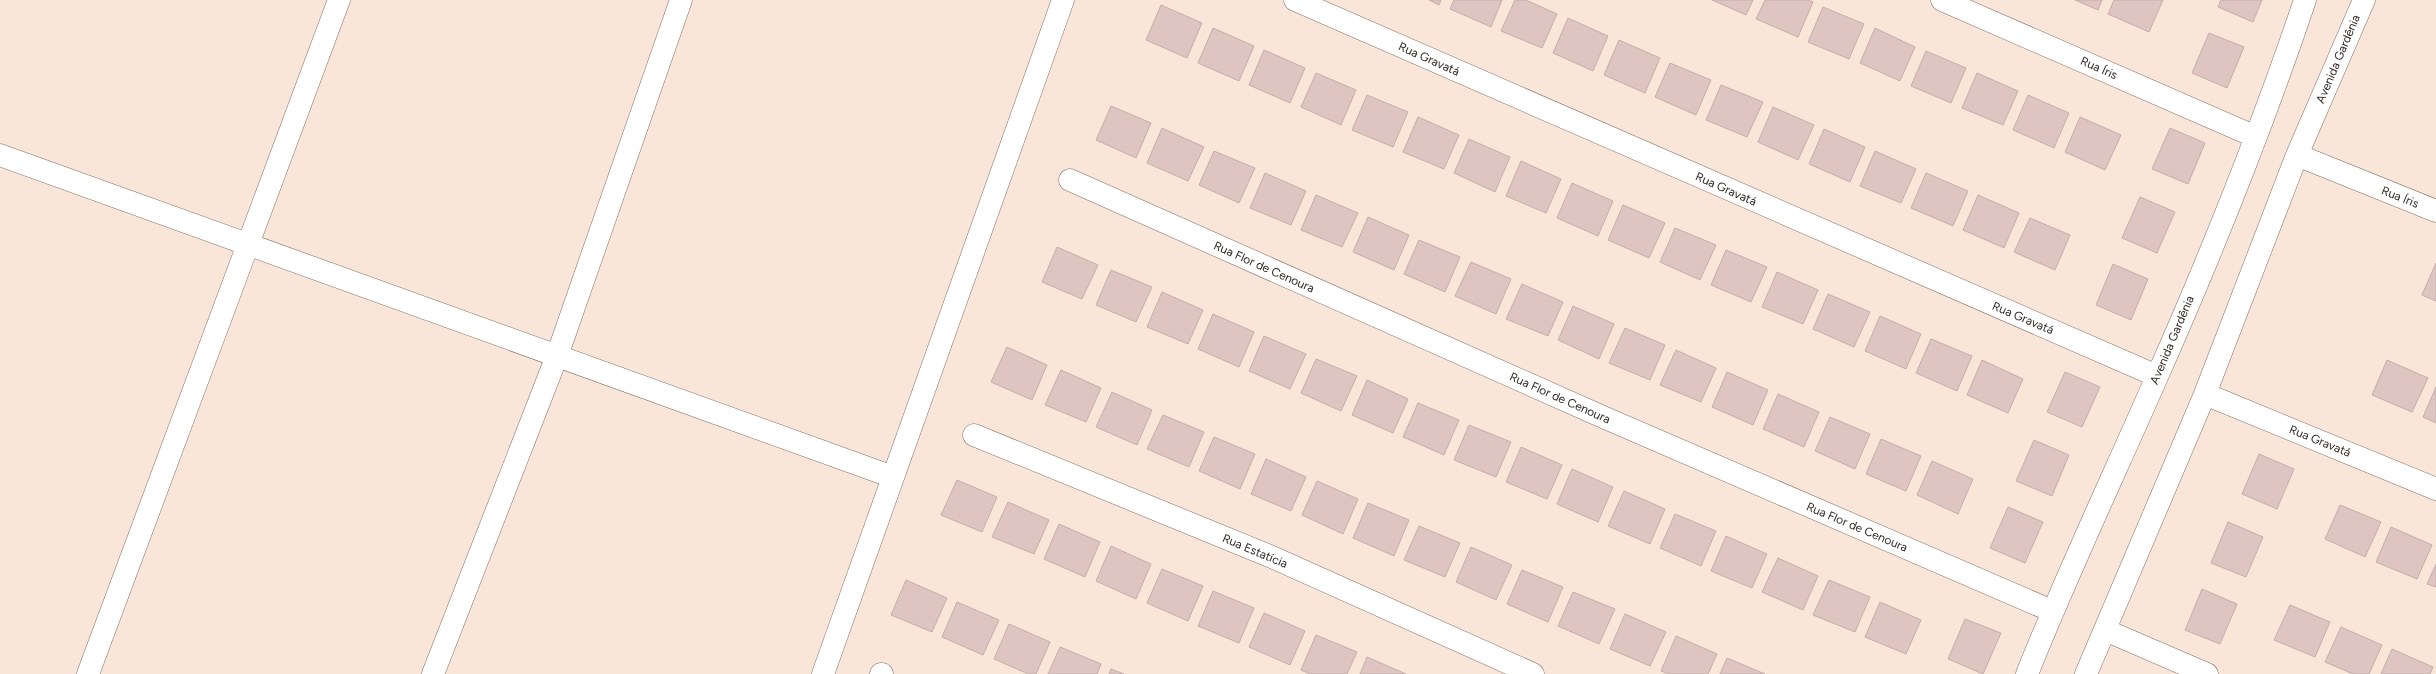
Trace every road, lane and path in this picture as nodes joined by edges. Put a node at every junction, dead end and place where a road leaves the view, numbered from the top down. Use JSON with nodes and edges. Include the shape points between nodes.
{"nodes":[{"id":1,"x":339,"y":0,"type":"edge"},
{"id":2,"x":681,"y":0,"type":"edge"},
{"id":3,"x":1063,"y":0,"type":"edge"},
{"id":4,"x":1295,"y":0,"type":"edge"},
{"id":5,"x":1942,"y":0,"type":"edge"},
{"id":6,"x":2305,"y":0,"type":"edge"},
{"id":7,"x":2364,"y":0,"type":"edge"},
{"id":8,"x":2256,"y":137,"type":"junction"},
{"id":9,"x":0,"y":155,"type":"edge"},
{"id":10,"x":2297,"y":155,"type":"junction"},
{"id":11,"x":1070,"y":180,"type":"dead end"},
{"id":12,"x":2436,"y":211,"type":"edge"},
{"id":13,"x":248,"y":245,"type":"junction"},
{"id":14,"x":557,"y":356,"type":"junction"},
{"id":15,"x":2157,"y":376,"type":"junction"},
{"id":16,"x":2205,"y":394,"type":"junction"},
{"id":17,"x":974,"y":435,"type":"dead end"},
{"id":18,"x":893,"y":477,"type":"junction"},
{"id":19,"x":2436,"y":489,"type":"edge"},
{"id":20,"x":2052,"y":611,"type":"junction"},
{"id":21,"x":2105,"y":630,"type":"junction"},
{"id":22,"x":88,"y":674,"type":"edge"},
{"id":23,"x":433,"y":674,"type":"edge"},
{"id":24,"x":823,"y":674,"type":"edge"},
{"id":25,"x":1533,"y":674,"type":"edge"},
{"id":26,"x":2027,"y":674,"type":"edge"},
{"id":27,"x":2086,"y":674,"type":"edge"},
{"id":28,"x":2207,"y":674,"type":"edge"}],
"edges":[{"from":1,"to":13,"type":"street"},
{"from":2,"to":14,"type":"street"},
{"from":3,"to":18,"type":"street"},
{"from":4,"to":15,"type":"street","name":"Rua Gravatá"},
{"from":5,"to":8,"type":"street","name":"Rua Íris"},
{"from":6,"to":8,"type":"street","name":"Avenida Gardênia"},
{"from":7,"to":10,"type":"street","name":"Avenida Gardênia"},
{"from":8,"to":15,"type":"street","name":"Avenida Gardênia"},
{"from":9,"to":13,"type":"street"},
{"from":10,"to":12,"type":"street","name":"Rua Íris"},
{"from":10,"to":16,"type":"street","name":"Avenida Gardênia"},
{"from":11,"to":20,"type":"street","name":"Rua Flor de Cenoura","via":[[1595,414]]},
{"from":13,"to":14,"type":"street"},
{"from":13,"to":22,"type":"street"},
{"from":14,"to":18,"type":"street"},
{"from":14,"to":23,"type":"street"},
{"from":15,"to":20,"type":"street","name":"Avenida Gardênia"},
{"from":16,"to":19,"type":"street","name":"Rua Gravatá"},
{"from":16,"to":21,"type":"street","name":"Avenida Gardênia"},
{"from":17,"to":25,"type":"street","name":"Rua Estatícia","via":[[1272,557]]},
{"from":18,"to":24,"type":"street"},
{"from":20,"to":26,"type":"street","name":"Avenida Gardênia"},
{"from":21,"to":27,"type":"street","name":"Avenida Gardênia"},
{"from":21,"to":28,"type":"street"}]}
